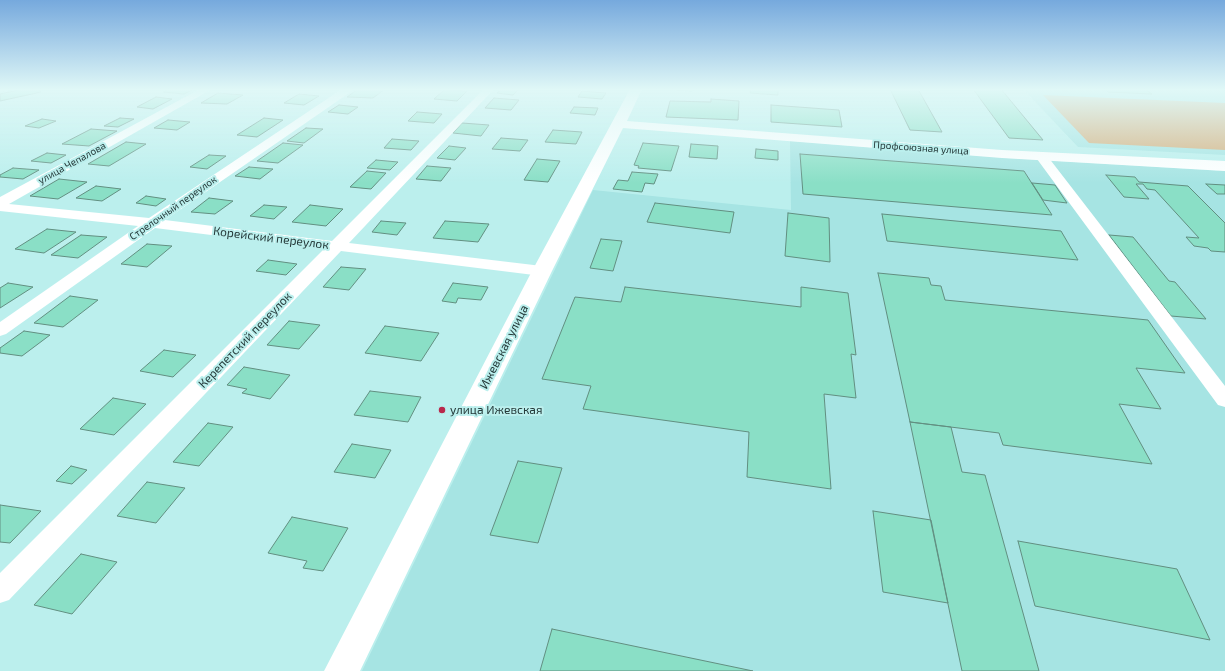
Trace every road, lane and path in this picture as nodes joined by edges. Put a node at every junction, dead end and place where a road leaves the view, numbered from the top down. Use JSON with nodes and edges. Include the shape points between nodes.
{"nodes":[{"id":1,"x":150,"y":120,"type":"edge"},
{"id":2,"x":302,"y":120,"type":"edge"},
{"id":3,"x":458,"y":120,"type":"edge"},
{"id":4,"x":620,"y":120,"type":"edge"},
{"id":5,"x":618,"y":124,"type":"junction"},
{"id":6,"x":1041,"y":156,"type":"junction"},
{"id":7,"x":1225,"y":166,"type":"edge"},
{"id":8,"x":0,"y":202,"type":"edge"},
{"id":9,"x":0,"y":206,"type":"edge"},
{"id":10,"x":152,"y":223,"type":"junction"},
{"id":11,"x":336,"y":246,"type":"junction"},
{"id":12,"x":542,"y":271,"type":"junction"},
{"id":13,"x":0,"y":330,"type":"edge"},
{"id":14,"x":1225,"y":400,"type":"edge"},
{"id":15,"x":0,"y":591,"type":"edge"},
{"id":16,"x":342,"y":671,"type":"edge"}],
"edges":[{"from":1,"to":8,"type":"street","name":"улица Чепалова"},
{"from":2,"to":10,"type":"street","name":"Стрелочный переулок"},
{"from":3,"to":11,"type":"street","name":"Керепетский переулок"},
{"from":4,"to":5,"type":"main road","name":"Ижевская улица"},
{"from":5,"to":6,"type":"main road","name":"Профсоюзная улица"},
{"from":5,"to":12,"type":"main road","name":"Ижевская улица"},
{"from":6,"to":7,"type":"main road","name":"Профсоюзная улица"},
{"from":6,"to":14,"type":"street"},
{"from":9,"to":10,"type":"street","name":"Корейский переулок"},
{"from":10,"to":11,"type":"street","name":"Корейский переулок"},
{"from":10,"to":13,"type":"street","name":"Стрелочный переулок"},
{"from":11,"to":12,"type":"street","name":"Корейский переулок"},
{"from":11,"to":15,"type":"street","name":"Керепетский переулок"},
{"from":12,"to":16,"type":"main road","name":"Ижевская улица"}]}
